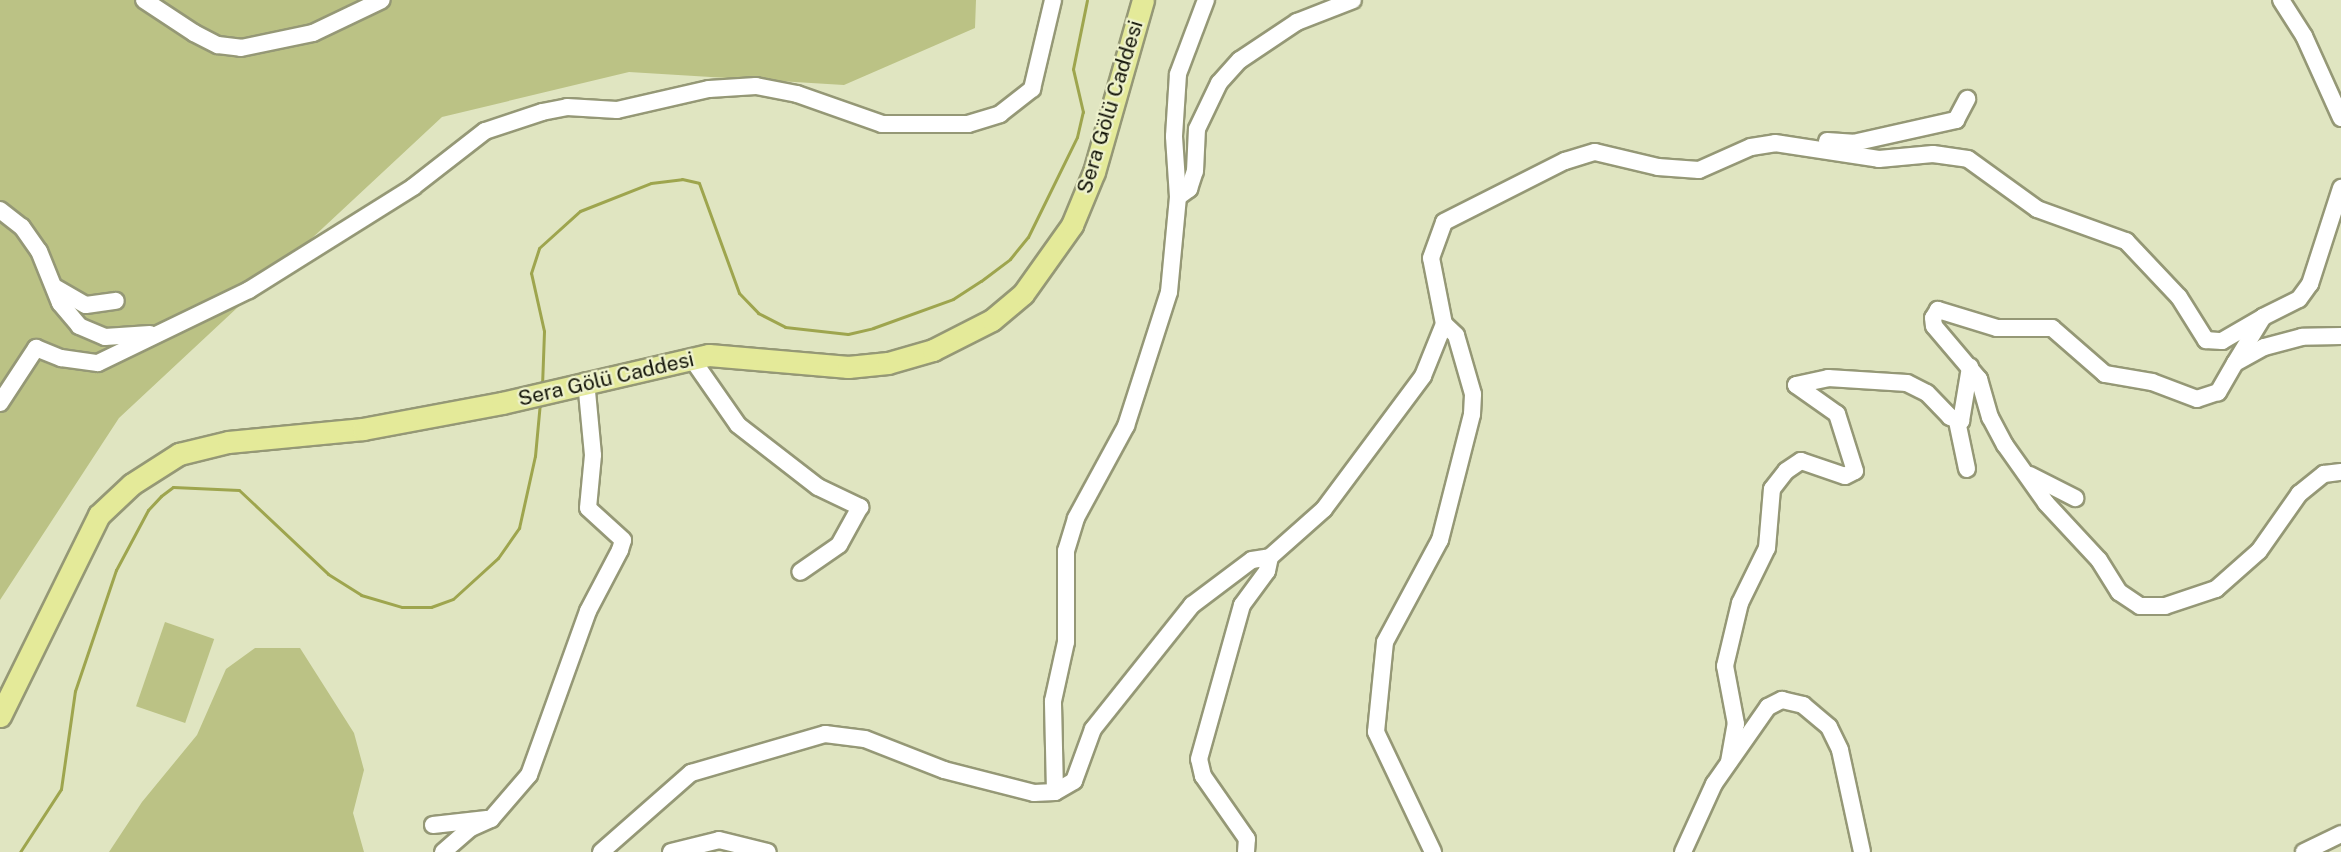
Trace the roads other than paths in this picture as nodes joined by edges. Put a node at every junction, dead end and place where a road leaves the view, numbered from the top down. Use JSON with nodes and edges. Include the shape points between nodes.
{"nodes":[{"id":1,"x":144,"y":0,"type":"edge"},
{"id":2,"x":382,"y":0,"type":"edge"},
{"id":3,"x":1053,"y":0,"type":"edge"},
{"id":4,"x":1143,"y":0,"type":"edge"},
{"id":5,"x":1206,"y":0,"type":"edge"},
{"id":6,"x":1218,"y":0,"type":"edge"},
{"id":7,"x":1353,"y":0,"type":"edge"},
{"id":8,"x":2281,"y":0,"type":"edge"},
{"id":9,"x":1194,"y":25,"type":"junction"},
{"id":10,"x":1967,"y":99,"type":"dead end"},
{"id":11,"x":2341,"y":118,"type":"edge"},
{"id":12,"x":1751,"y":147,"type":"junction"},
{"id":13,"x":2341,"y":188,"type":"edge"},
{"id":14,"x":1178,"y":197,"type":"junction"},
{"id":15,"x":0,"y":210,"type":"edge"},
{"id":16,"x":56,"y":287,"type":"junction"},
{"id":17,"x":116,"y":301,"type":"dead end"},
{"id":18,"x":2263,"y":317,"type":"junction"},
{"id":19,"x":1444,"y":324,"type":"junction"},
{"id":20,"x":160,"y":333,"type":"junction"},
{"id":21,"x":2341,"y":336,"type":"edge"},
{"id":22,"x":692,"y":359,"type":"junction"},
{"id":23,"x":2235,"y":363,"type":"junction"},
{"id":24,"x":1970,"y":367,"type":"junction"},
{"id":25,"x":586,"y":381,"type":"junction"},
{"id":26,"x":0,"y":403,"type":"edge"},
{"id":27,"x":1957,"y":421,"type":"junction"},
{"id":28,"x":1967,"y":469,"type":"dead end"},
{"id":29,"x":2025,"y":471,"type":"junction"},
{"id":30,"x":2341,"y":472,"type":"edge"},
{"id":31,"x":2075,"y":498,"type":"dead end"},
{"id":32,"x":1270,"y":557,"type":"junction"},
{"id":33,"x":800,"y":572,"type":"dead end"},
{"id":34,"x":0,"y":716,"type":"edge"},
{"id":35,"x":1729,"y":762,"type":"junction"},
{"id":36,"x":1055,"y":792,"type":"junction"},
{"id":37,"x":490,"y":819,"type":"junction"},
{"id":38,"x":434,"y":825,"type":"dead end"},
{"id":39,"x":2341,"y":834,"type":"edge"},
{"id":40,"x":443,"y":852,"type":"edge"},
{"id":41,"x":601,"y":852,"type":"edge"},
{"id":42,"x":671,"y":852,"type":"edge"},
{"id":43,"x":768,"y":852,"type":"edge"},
{"id":44,"x":1246,"y":852,"type":"edge"},
{"id":45,"x":1433,"y":852,"type":"edge"},
{"id":46,"x":1683,"y":852,"type":"edge"},
{"id":47,"x":1862,"y":852,"type":"edge"},
{"id":48,"x":2304,"y":852,"type":"edge"}],
"edges":[{"from":1,"to":2,"type":"street","via":[[218,45],[241,48],[313,33]]},
{"from":3,"to":20,"type":"street","via":[[1032,89],[1000,114],[968,124],[882,124],[797,94],[756,86],[709,89],[617,110],[567,107],[542,112],[485,131],[346,232],[249,290]]},
{"from":4,"to":22,"type":"main road","name":"Sera Gölü Caddesi","via":[[1094,172],[1071,225],[1023,294],[992,320],[933,350],[888,363],[848,367],[709,355]]},
{"from":5,"to":9,"type":"street"},
{"from":6,"to":9,"type":"street"},
{"from":7,"to":14,"type":"street","via":[[1297,22],[1240,60],[1226,75],[1205,105],[1197,129],[1195,171],[1189,189]]},
{"from":8,"to":11,"type":"street","via":[[2304,36]]},
{"from":9,"to":14,"type":"street","via":[[1178,74],[1174,136]]},
{"from":10,"to":12,"type":"street","via":[[1956,120],[1853,143],[1763,139]]},
{"from":12,"to":18,"type":"street","via":[[1775,143],[1879,159],[1933,154],[1968,159],[2037,209],[2126,241],[2179,297],[2206,340],[2222,341]]},
{"from":12,"to":19,"type":"street","via":[[1715,165],[1680,171],[1596,152],[1565,161],[1459,212],[1444,222],[1431,258]]},
{"from":13,"to":18,"type":"street","via":[[2310,284],[2299,299]]},
{"from":14,"to":36,"type":"street","via":[[1169,292],[1126,426],[1076,518],[1066,551],[1066,642],[1053,701]]},
{"from":15,"to":16,"type":"street","via":[[22,227],[39,250]]},
{"from":16,"to":17,"type":"street","via":[[86,305]]},
{"from":16,"to":20,"type":"street","via":[[60,303],[79,326],[105,337]]},
{"from":18,"to":23,"type":"street"},
{"from":19,"to":32,"type":"street","via":[[1423,376],[1405,403],[1324,509]]},
{"from":19,"to":45,"type":"street","via":[[1456,335],[1473,394],[1472,414],[1440,540],[1385,642],[1376,732]]},
{"from":20,"to":26,"type":"street","via":[[98,363],[61,358],[36,348]]},
{"from":21,"to":23,"type":"street","via":[[2302,337],[2264,347]]},
{"from":22,"to":25,"type":"main road","name":"Sera Gölü Caddesi"},
{"from":22,"to":33,"type":"street","via":[[738,425],[818,487],[861,507],[839,545]]},
{"from":23,"to":24,"type":"street","via":[[2218,392],[2197,399],[2151,382],[2104,374],[2052,328],[1997,328],[1938,310],[1934,326]]},
{"from":24,"to":27,"type":"street","via":[[1964,418]]},
{"from":24,"to":29,"type":"street","via":[[1979,379],[1990,417]]},
{"from":25,"to":34,"type":"main road","name":"Sera Gölü Caddesi","via":[[502,403],[363,429],[228,441],[179,454],[132,484],[99,515]]},
{"from":25,"to":37,"type":"street","via":[[593,455],[588,508],[623,540],[588,611],[529,775]]},
{"from":27,"to":28,"type":"street"},
{"from":27,"to":35,"type":"street","via":[[1927,393],[1907,383],[1828,378],[1796,385],[1837,414],[1855,471],[1845,477],[1801,461],[1772,489],[1767,549],[1740,603],[1725,666],[1736,724]]},
{"from":29,"to":30,"type":"street","via":[[2046,503],[2099,560],[2119,592],[2140,606],[2156,606],[2217,589],[2259,551],[2306,488],[2324,474]]},
{"from":29,"to":31,"type":"street"},
{"from":32,"to":36,"type":"street","via":[[1252,560],[1192,605],[1093,729],[1074,782]]},
{"from":32,"to":44,"type":"street","via":[[1267,571],[1242,605],[1199,759],[1203,776],[1247,839]]},
{"from":35,"to":46,"type":"street","via":[[1714,784]]},
{"from":35,"to":47,"type":"street","via":[[1768,706],[1782,700],[1803,705],[1828,727],[1840,750]]},
{"from":36,"to":41,"type":"street","via":[[1034,793],[945,770],[865,739],[825,734],[691,773]]},
{"from":37,"to":38,"type":"street"},
{"from":37,"to":40,"type":"street","via":[[471,828]]},
{"from":39,"to":48,"type":"street"},
{"from":42,"to":43,"type":"street","via":[[719,840]]}]}
